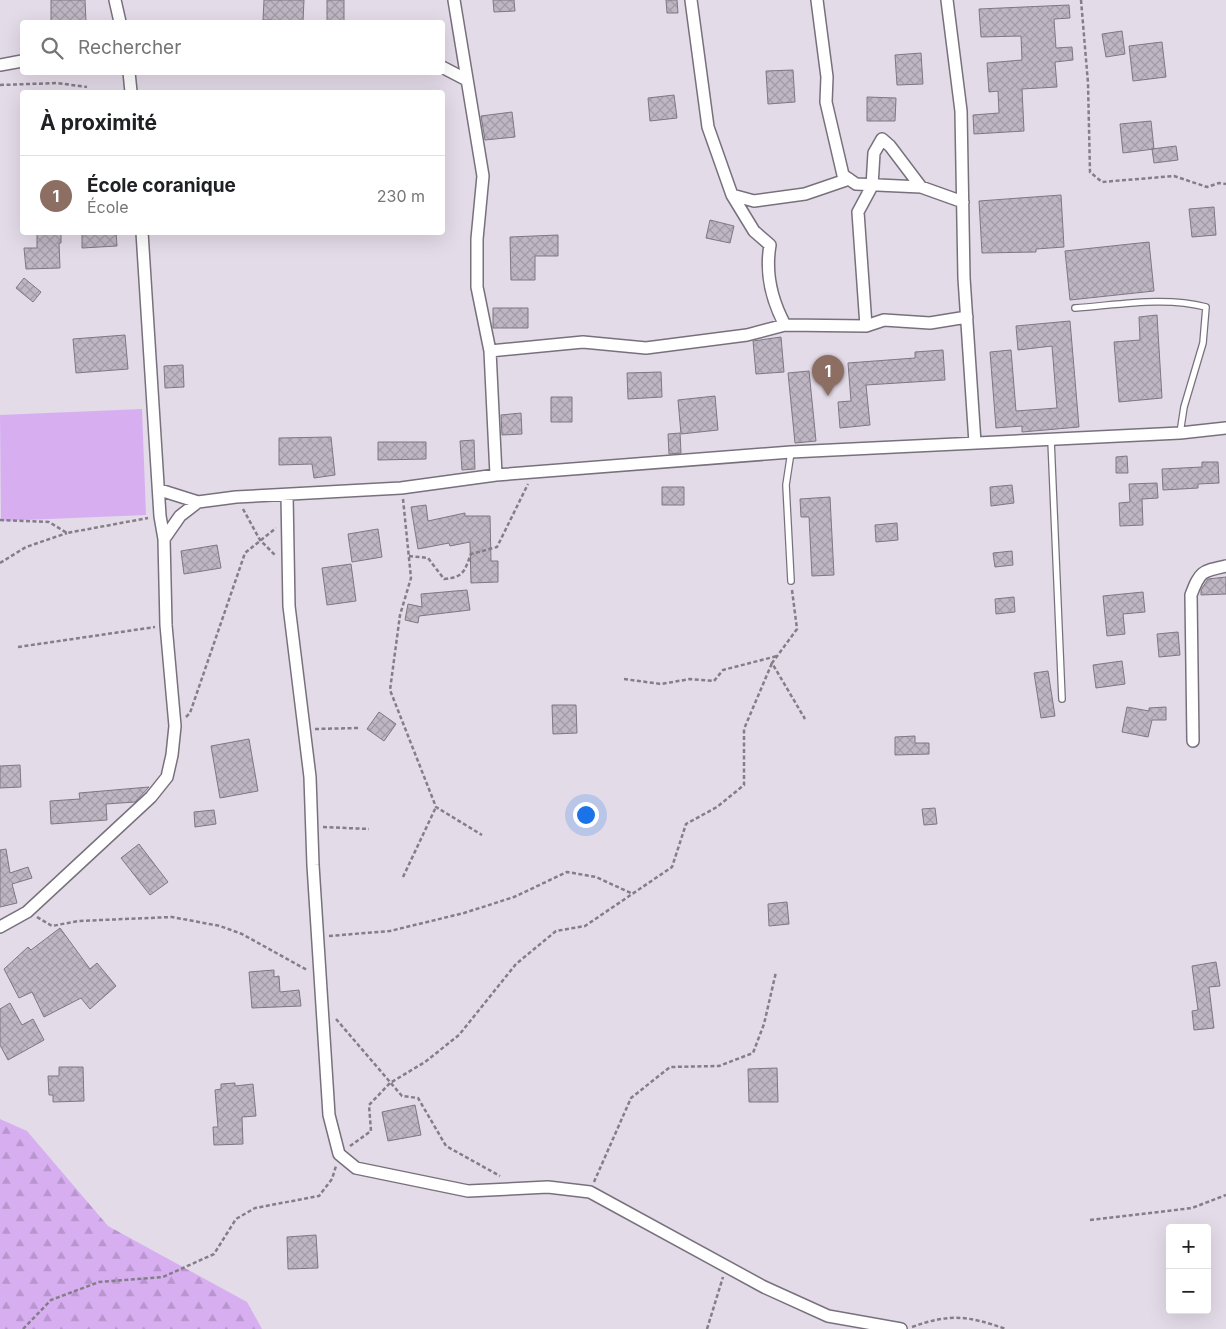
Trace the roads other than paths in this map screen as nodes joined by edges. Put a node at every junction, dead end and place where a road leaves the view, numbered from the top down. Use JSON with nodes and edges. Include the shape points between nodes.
{"nodes":[{"id":1,"x":115,"y":0,"type":"edge"},
{"id":2,"x":454,"y":0,"type":"edge"},
{"id":3,"x":691,"y":0,"type":"edge"},
{"id":4,"x":817,"y":0,"type":"edge"},
{"id":5,"x":947,"y":0,"type":"edge"},
{"id":6,"x":120,"y":20,"type":"edge"},
{"id":7,"x":20,"y":61,"type":"edge"},
{"id":8,"x":0,"y":65,"type":"edge"},
{"id":9,"x":445,"y":69,"type":"edge"},
{"id":10,"x":129,"y":75,"type":"edge"},
{"id":11,"x":467,"y":80,"type":"junction"},
{"id":12,"x":131,"y":90,"type":"edge"},
{"id":13,"x":849,"y":179,"type":"junction"},
{"id":14,"x":872,"y":186,"type":"junction"},
{"id":15,"x":921,"y":187,"type":"junction"},
{"id":16,"x":732,"y":195,"type":"junction"},
{"id":17,"x":963,"y":202,"type":"junction"},
{"id":18,"x":142,"y":235,"type":"edge"},
{"id":19,"x":1075,"y":308,"type":"dead end"},
{"id":20,"x":967,"y":317,"type":"junction"},
{"id":21,"x":785,"y":325,"type":"junction"},
{"id":22,"x":866,"y":326,"type":"junction"},
{"id":23,"x":490,"y":351,"type":"junction"},
{"id":24,"x":1226,"y":428,"type":"edge"},
{"id":25,"x":1180,"y":433,"type":"junction"},
{"id":26,"x":1051,"y":440,"type":"junction"},
{"id":27,"x":975,"y":443,"type":"junction"},
{"id":28,"x":791,"y":452,"type":"junction"},
{"id":29,"x":496,"y":475,"type":"junction"},
{"id":30,"x":160,"y":490,"type":"junction"},
{"id":31,"x":287,"y":495,"type":"junction"},
{"id":32,"x":198,"y":502,"type":"junction"},
{"id":33,"x":164,"y":539,"type":"junction"},
{"id":34,"x":1226,"y":566,"type":"edge"},
{"id":35,"x":791,"y":581,"type":"road end"},
{"id":36,"x":1062,"y":699,"type":"dead end"},
{"id":37,"x":1193,"y":741,"type":"dead end"},
{"id":38,"x":0,"y":928,"type":"edge"},
{"id":39,"x":901,"y":1329,"type":"edge"}],
"edges":[{"from":1,"to":6,"type":"street"},
{"from":2,"to":11,"type":"street"},
{"from":3,"to":16,"type":"street","via":[[708,127]]},
{"from":4,"to":13,"type":"street","via":[[827,77],[826,102],[843,175]]},
{"from":5,"to":17,"type":"street","via":[[961,111]]},
{"from":7,"to":8,"type":"street"},
{"from":9,"to":11,"type":"street"},
{"from":10,"to":12,"type":"street"},
{"from":11,"to":23,"type":"street","via":[[483,176],[477,239],[477,287]]},
{"from":13,"to":14,"type":"street","via":[[856,184]]},
{"from":13,"to":16,"type":"street","via":[[805,194],[754,201]]},
{"from":14,"to":15,"type":"street"},
{"from":14,"to":15,"type":"street","via":[[874,153],[882,139]]},
{"from":14,"to":22,"type":"street","via":[[858,212]]},
{"from":15,"to":17,"type":"street"},
{"from":16,"to":21,"type":"street","via":[[754,231],[770,245],[767,265],[774,304]]},
{"from":17,"to":20,"type":"street"},
{"from":18,"to":30,"type":"street"},
{"from":19,"to":25,"type":"lane","via":[[1156,302],[1192,303],[1206,307],[1203,343],[1184,407]]},
{"from":20,"to":22,"type":"street","via":[[930,323],[884,320]]},
{"from":20,"to":27,"type":"street"},
{"from":21,"to":22,"type":"street"},
{"from":21,"to":23,"type":"street","via":[[747,335],[646,348],[583,342]]},
{"from":23,"to":29,"type":"street"},
{"from":24,"to":25,"type":"street"},
{"from":25,"to":26,"type":"street"},
{"from":26,"to":27,"type":"street"},
{"from":26,"to":36,"type":"lane"},
{"from":27,"to":28,"type":"street"},
{"from":28,"to":29,"type":"street"},
{"from":28,"to":35,"type":"lane","via":[[786,485]]},
{"from":29,"to":31,"type":"street","via":[[401,488]]},
{"from":30,"to":32,"type":"street"},
{"from":30,"to":33,"type":"street"},
{"from":31,"to":32,"type":"street"},
{"from":31,"to":39,"type":"street","via":[[290,606],[310,777],[330,1115],[339,1154],[356,1168],[468,1191],[548,1187],[590,1192],[764,1287],[828,1316]]},
{"from":32,"to":33,"type":"street","via":[[180,516]]},
{"from":33,"to":38,"type":"street","via":[[166,625],[175,726],[166,777],[151,797],[27,912]]},
{"from":34,"to":37,"type":"street","via":[[1205,570],[1197,578],[1191,594]]}]}
